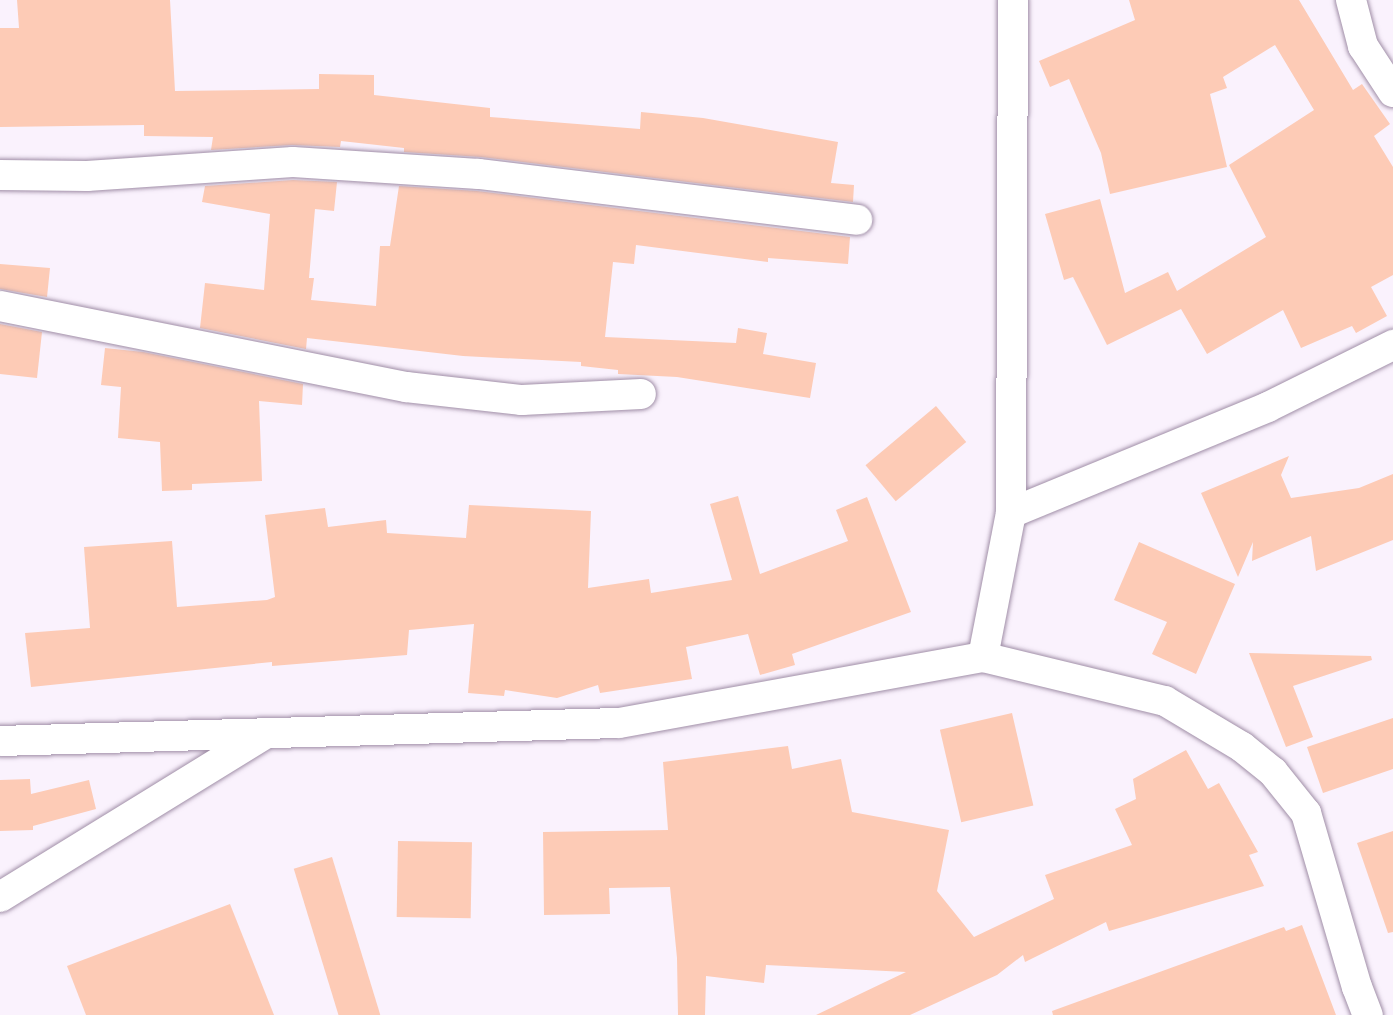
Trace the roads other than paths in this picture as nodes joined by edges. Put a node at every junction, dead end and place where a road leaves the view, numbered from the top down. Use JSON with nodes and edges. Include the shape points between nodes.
{"nodes":[{"id":1,"x":1013,"y":0,"type":"edge"},
{"id":2,"x":1351,"y":0,"type":"edge"},
{"id":3,"x":1393,"y":92,"type":"edge"},
{"id":4,"x":0,"y":175,"type":"edge"},
{"id":5,"x":857,"y":220,"type":"dead end"},
{"id":6,"x":0,"y":306,"type":"edge"},
{"id":7,"x":1393,"y":345,"type":"edge"},
{"id":8,"x":641,"y":394,"type":"dead end"},
{"id":9,"x":1012,"y":513,"type":"junction"},
{"id":10,"x":983,"y":657,"type":"junction"},
{"id":11,"x":263,"y":735,"type":"junction"},
{"id":12,"x":0,"y":741,"type":"edge"},
{"id":13,"x":0,"y":897,"type":"edge"},
{"id":14,"x":1368,"y":1015,"type":"edge"}],
"edges":[{"from":1,"to":9,"type":"street"},
{"from":2,"to":3,"type":"street","via":[[1363,46]]},
{"from":4,"to":5,"type":"street","via":[[100,176],[293,162],[479,174]]},
{"from":6,"to":8,"type":"street","via":[[406,387],[522,400]]},
{"from":7,"to":9,"type":"street","via":[[1268,407]]},
{"from":9,"to":10,"type":"street"},
{"from":10,"to":11,"type":"street","via":[[619,723]]},
{"from":10,"to":14,"type":"street","via":[[1165,701],[1242,747],[1273,772],[1306,813]]},
{"from":11,"to":12,"type":"street"},
{"from":11,"to":13,"type":"street"}]}
